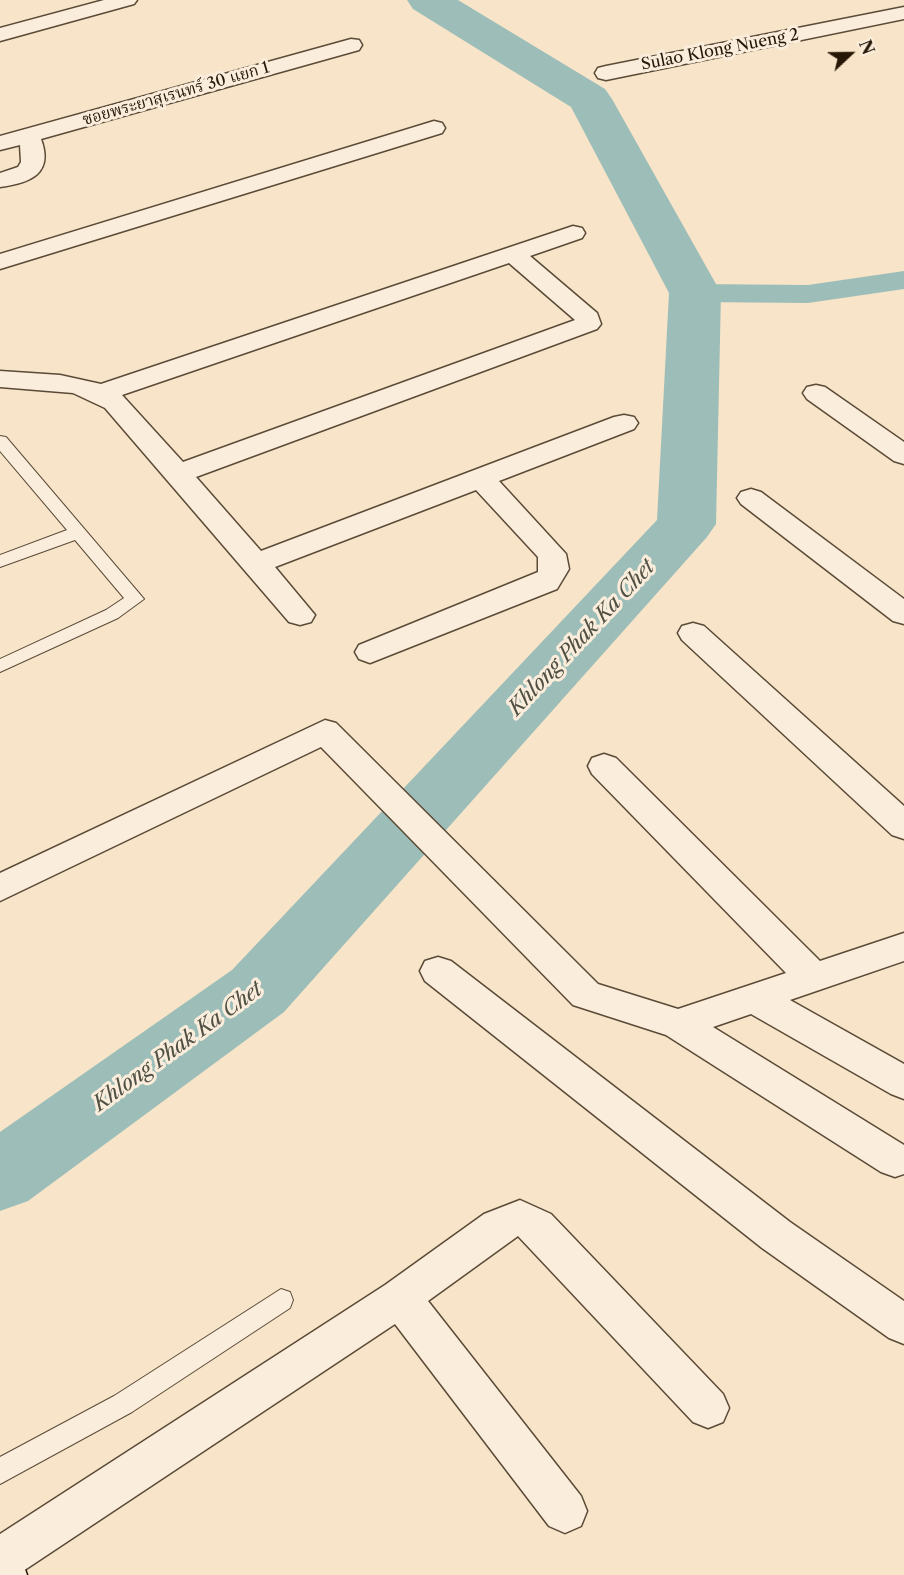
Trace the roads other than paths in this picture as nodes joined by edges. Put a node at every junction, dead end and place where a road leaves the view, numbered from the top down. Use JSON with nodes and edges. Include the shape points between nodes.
{"nodes":[{"id":1,"x":127,"y":0,"type":"edge"},
{"id":2,"x":904,"y":13,"type":"edge"},
{"id":3,"x":0,"y":35,"type":"edge"},
{"id":4,"x":351,"y":45,"type":"dead end"},
{"id":5,"x":606,"y":74,"type":"dead end"},
{"id":6,"x":435,"y":128,"type":"dead end"},
{"id":7,"x":28,"y":135,"type":"junction"},
{"id":8,"x":0,"y":143,"type":"edge"},
{"id":9,"x":0,"y":180,"type":"edge"},
{"id":10,"x":573,"y":233,"type":"dead end"},
{"id":11,"x":512,"y":254,"type":"junction"},
{"id":12,"x":0,"y":262,"type":"edge"},
{"id":13,"x":0,"y":379,"type":"edge"},
{"id":14,"x":102,"y":393,"type":"junction"},
{"id":15,"x":816,"y":393,"type":"dead end"},
{"id":16,"x":624,"y":423,"type":"dead end"},
{"id":17,"x":0,"y":441,"type":"edge"},
{"id":18,"x":904,"y":455,"type":"edge"},
{"id":19,"x":177,"y":474,"type":"junction"},
{"id":20,"x":481,"y":478,"type":"junction"},
{"id":21,"x":751,"y":498,"type":"dead end"},
{"id":22,"x":79,"y":532,"type":"junction"},
{"id":23,"x":0,"y":561,"type":"edge"},
{"id":24,"x":256,"y":564,"type":"junction"},
{"id":25,"x":904,"y":614,"type":"edge"},
{"id":26,"x":300,"y":615,"type":"dead end"},
{"id":27,"x":693,"y":633,"type":"dead end"},
{"id":28,"x":370,"y":652,"type":"dead end"},
{"id":29,"x":0,"y":666,"type":"edge"},
{"id":30,"x":604,"y":766,"type":"dead end"},
{"id":31,"x":904,"y":826,"type":"edge"},
{"id":32,"x":0,"y":888,"type":"edge"},
{"id":33,"x":904,"y":948,"type":"edge"},
{"id":34,"x":438,"y":971,"type":"dead end"},
{"id":35,"x":814,"y":978,"type":"junction"},
{"id":36,"x":755,"y":998,"type":"junction"},
{"id":37,"x":678,"y":1024,"type":"junction"},
{"id":38,"x":904,"y":1083,"type":"edge"},
{"id":39,"x":895,"y":1160,"type":"dead end"},
{"id":40,"x":400,"y":1298,"type":"junction"},
{"id":41,"x":281,"y":1300,"type":"dead end"},
{"id":42,"x":904,"y":1325,"type":"edge"},
{"id":43,"x":708,"y":1408,"type":"dead end"},
{"id":44,"x":0,"y":1471,"type":"edge"},
{"id":45,"x":565,"y":1511,"type":"dead end"},
{"id":46,"x":0,"y":1560,"type":"edge"},
{"id":47,"x":4,"y":1575,"type":"edge"}],
"edges":[{"from":1,"to":3,"type":"street"},
{"from":2,"to":5,"type":"street","name":"Sulao Klong Nueng 2"},
{"from":4,"to":7,"type":"street","name":"ซอยพระยาสุเรนทร์ 30 แยก 1"},
{"from":6,"to":12,"type":"street"},
{"from":7,"to":8,"type":"street","name":"ซอยพระยาสุเรนทร์ 30 แยก 1"},
{"from":7,"to":9,"type":"street","via":[[35,157],[33,166],[21,176]]},
{"from":10,"to":11,"type":"street"},
{"from":11,"to":14,"type":"street"},
{"from":11,"to":19,"type":"street","via":[[588,318],[588,324]]},
{"from":13,"to":14,"type":"street"},
{"from":14,"to":19,"type":"street","via":[[115,402]]},
{"from":15,"to":18,"type":"street"},
{"from":16,"to":20,"type":"street"},
{"from":17,"to":22,"type":"lane"},
{"from":19,"to":24,"type":"street"},
{"from":20,"to":24,"type":"street"},
{"from":20,"to":28,"type":"street","via":[[551,554],[554,572],[546,582]]},
{"from":21,"to":25,"type":"street"},
{"from":22,"to":23,"type":"lane"},
{"from":22,"to":29,"type":"lane","via":[[135,598],[112,614]]},
{"from":24,"to":26,"type":"street"},
{"from":27,"to":31,"type":"street"},
{"from":30,"to":35,"type":"street"},
{"from":32,"to":37,"type":"street","via":[[325,730],[586,995]]},
{"from":33,"to":35,"type":"street"},
{"from":34,"to":42,"type":"street","via":[[776,1235]]},
{"from":35,"to":36,"type":"street"},
{"from":36,"to":37,"type":"street"},
{"from":36,"to":38,"type":"street"},
{"from":37,"to":39,"type":"street"},
{"from":40,"to":43,"type":"street","via":[[498,1226],[520,1218],[537,1226]]},
{"from":40,"to":45,"type":"street"},
{"from":40,"to":46,"type":"street"},
{"from":41,"to":44,"type":"lane","via":[[123,1404]]},
{"from":46,"to":47,"type":"street"}]}
